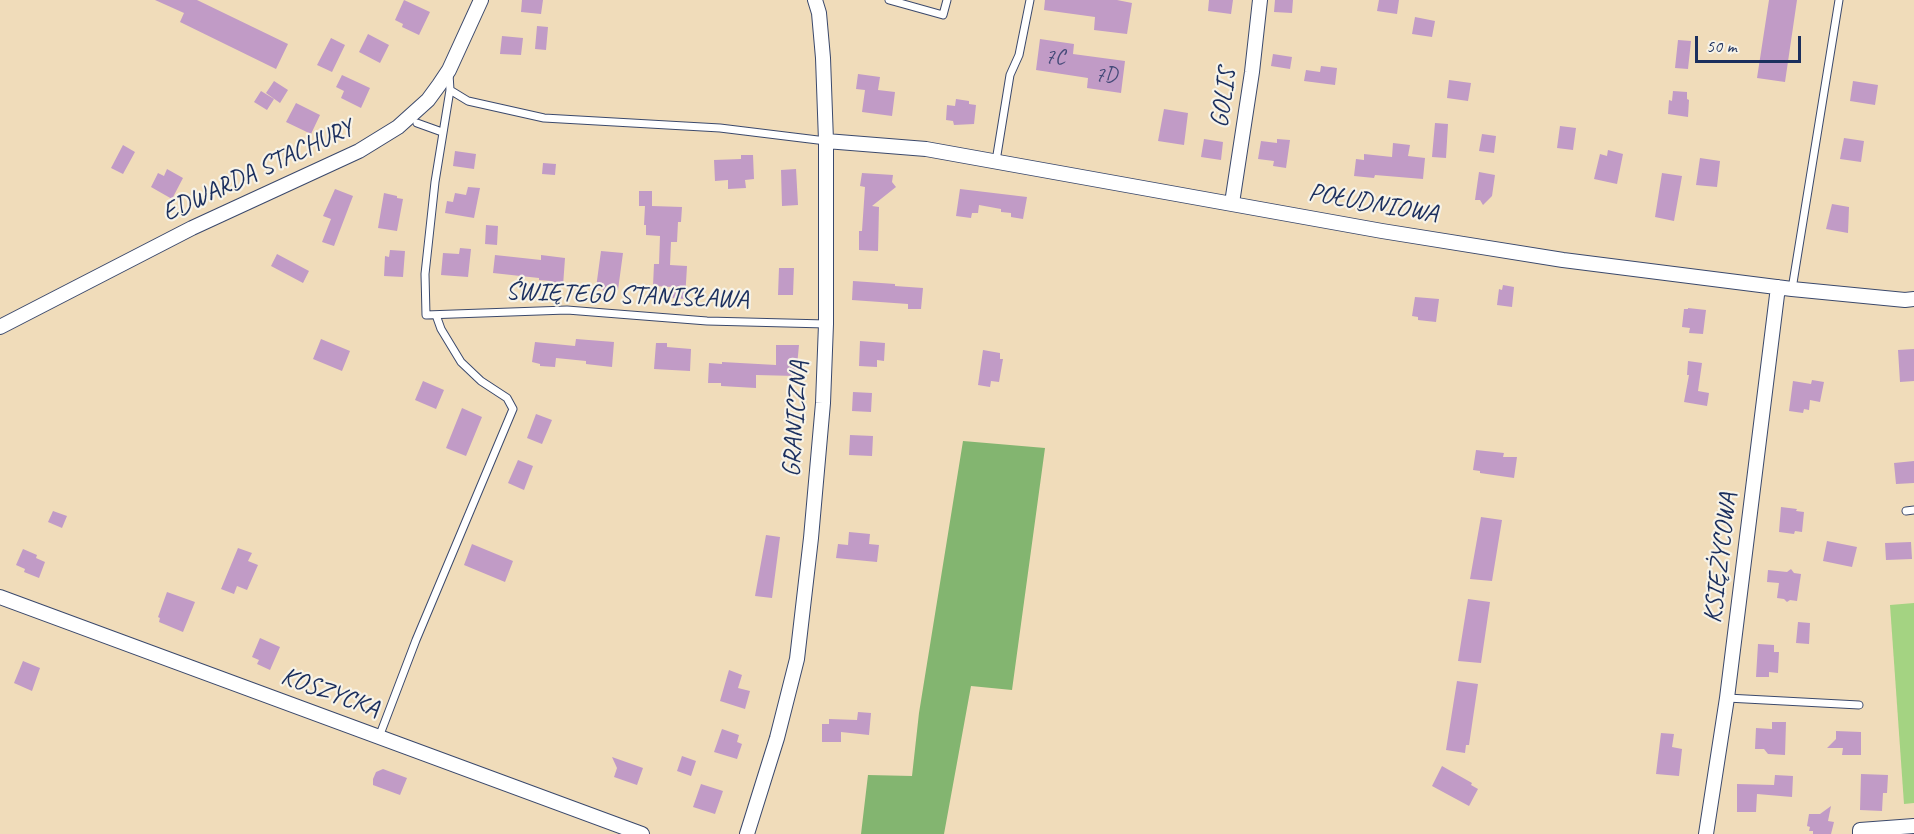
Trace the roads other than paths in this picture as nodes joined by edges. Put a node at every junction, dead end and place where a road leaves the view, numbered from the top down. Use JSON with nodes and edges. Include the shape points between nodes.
{"nodes":[{"id":1,"x":482,"y":0,"type":"edge"},
{"id":2,"x":815,"y":0,"type":"edge"},
{"id":3,"x":889,"y":0,"type":"edge"},
{"id":4,"x":947,"y":0,"type":"edge"},
{"id":5,"x":1030,"y":0,"type":"edge"},
{"id":6,"x":1260,"y":0,"type":"edge"},
{"id":7,"x":1839,"y":0,"type":"edge"},
{"id":8,"x":449,"y":70,"type":"junction"},
{"id":9,"x":450,"y":90,"type":"junction"},
{"id":10,"x":417,"y":123,"type":"dead end"},
{"id":11,"x":442,"y":132,"type":"junction"},
{"id":12,"x":826,"y":141,"type":"junction"},
{"id":13,"x":996,"y":162,"type":"junction"},
{"id":14,"x":1232,"y":203,"type":"junction"},
{"id":15,"x":1785,"y":288,"type":"junction"},
{"id":16,"x":1914,"y":299,"type":"edge"},
{"id":17,"x":436,"y":315,"type":"junction"},
{"id":18,"x":826,"y":324,"type":"junction"},
{"id":19,"x":0,"y":327,"type":"edge"},
{"id":20,"x":0,"y":597,"type":"edge"},
{"id":21,"x":1727,"y":698,"type":"junction"},
{"id":22,"x":1859,"y":705,"type":"dead end"},
{"id":23,"x":378,"y":737,"type":"junction"},
{"id":24,"x":1914,"y":826,"type":"edge"},
{"id":25,"x":1860,"y":832,"type":"edge"},
{"id":26,"x":642,"y":834,"type":"edge"},
{"id":27,"x":747,"y":834,"type":"edge"},
{"id":28,"x":1706,"y":834,"type":"edge"}],
"edges":[{"from":1,"to":8,"type":"street","name":"EDWARDA STACHURY"},
{"from":2,"to":12,"type":"street","name":"GRANICZNA","via":[[824,58]]},
{"from":3,"to":4,"type":"lane","via":[[943,15]]},
{"from":5,"to":13,"type":"lane","via":[[1019,55],[1010,75]]},
{"from":6,"to":14,"type":"street","name":"GOLIS"},
{"from":7,"to":15,"type":"lane","name":"KSIĘŻYCOWA"},
{"from":8,"to":9,"type":"lane"},
{"from":8,"to":19,"type":"street","name":"EDWARDA STACHURY","via":[[429,100],[414,114],[359,151],[192,228]]},
{"from":9,"to":11,"type":"lane"},
{"from":9,"to":12,"type":"lane","via":[[468,101],[544,118],[720,128]]},
{"from":10,"to":11,"type":"lane"},
{"from":11,"to":17,"type":"lane","name":"ŚWIĘTEGO STANISŁAWA","via":[[425,274],[426,315]]},
{"from":12,"to":13,"type":"street","name":"POŁUDNIOWA","via":[[926,149]]},
{"from":12,"to":18,"type":"street","name":"GRANICZNA"},
{"from":13,"to":14,"type":"street","name":"POŁUDNIOWA"},
{"from":14,"to":15,"type":"street","name":"POŁUDNIOWA","via":[[1552,258]]},
{"from":15,"to":16,"type":"street","name":"POŁUDNIOWA"},
{"from":15,"to":21,"type":"street","name":"KSIĘŻYCOWA"},
{"from":17,"to":18,"type":"lane","name":"ŚWIĘTEGO STANISŁAWA","via":[[567,310],[707,321]]},
{"from":17,"to":23,"type":"lane","via":[[461,362],[507,398],[513,408]]},
{"from":18,"to":27,"type":"street","name":"GRANICZNA","via":[[812,538],[797,659]]},
{"from":20,"to":23,"type":"street","name":"KOSZYCKA"},
{"from":21,"to":22,"type":"lane"},
{"from":21,"to":28,"type":"street","name":"KSIĘŻYCOWA"},
{"from":23,"to":26,"type":"street","name":"KOSZYCKA"},
{"from":24,"to":25,"type":"street"}]}
